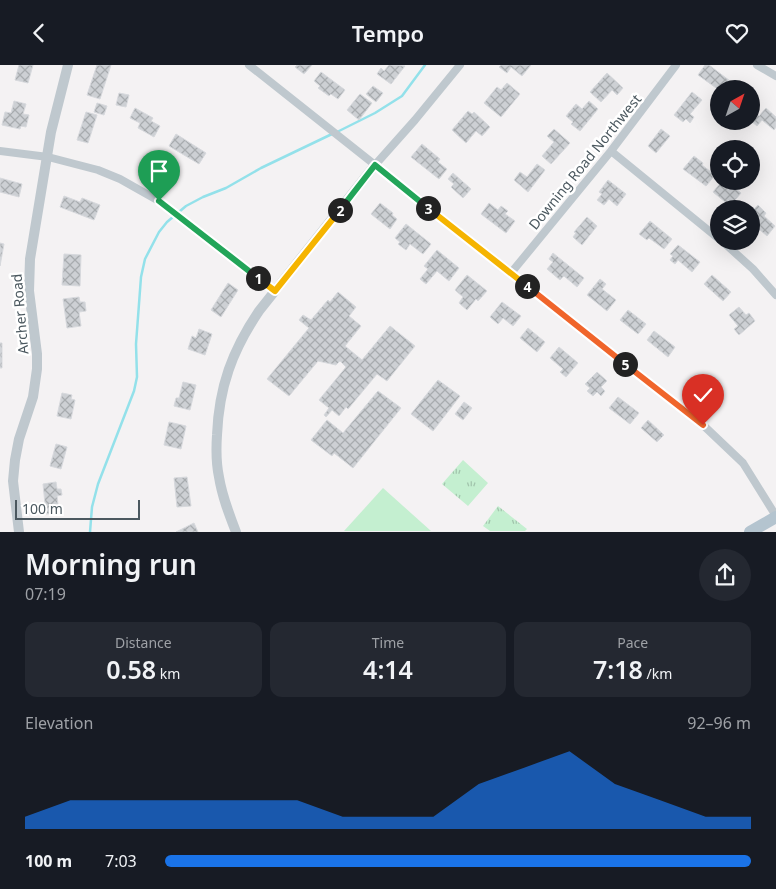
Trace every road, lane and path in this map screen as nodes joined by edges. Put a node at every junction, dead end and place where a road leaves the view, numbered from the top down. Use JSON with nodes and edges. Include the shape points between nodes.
{"nodes":[{"id":1,"x":68,"y":65,"type":"edge"},
{"id":2,"x":249,"y":65,"type":"edge"},
{"id":3,"x":460,"y":65,"type":"edge"},
{"id":4,"x":676,"y":65,"type":"edge"},
{"id":5,"x":757,"y":65,"type":"edge"},
{"id":6,"x":776,"y":76,"type":"edge"},
{"id":7,"x":0,"y":151,"type":"edge"},
{"id":8,"x":610,"y":151,"type":"junction"},
{"id":9,"x":48,"y":157,"type":"junction"},
{"id":10,"x":375,"y":165,"type":"junction"},
{"id":11,"x":710,"y":232,"type":"edge"},
{"id":12,"x":732,"y":250,"type":"edge"},
{"id":13,"x":511,"y":273,"type":"junction"},
{"id":14,"x":275,"y":291,"type":"junction"},
{"id":15,"x":776,"y":295,"type":"edge"},
{"id":16,"x":776,"y":517,"type":"edge"},
{"id":17,"x":19,"y":531,"type":"edge"},
{"id":18,"x":236,"y":531,"type":"edge"},
{"id":19,"x":750,"y":531,"type":"edge"}],
"edges":[{"from":1,"to":9,"type":"street","name":"Archer Road"},
{"from":2,"to":10,"type":"street"},
{"from":3,"to":10,"type":"street"},
{"from":4,"to":8,"type":"street","name":"Downing Road Northwest"},
{"from":5,"to":6,"type":"street"},
{"from":7,"to":9,"type":"street"},
{"from":8,"to":11,"type":"street"},
{"from":8,"to":13,"type":"street","name":"Downing Road Northwest"},
{"from":9,"to":14,"type":"street","via":[[98,170],[141,190]]},
{"from":9,"to":17,"type":"street","name":"Archer Road","via":[[29,275],[37,353],[36,382],[18,445],[13,481]]},
{"from":10,"to":13,"type":"street"},
{"from":10,"to":14,"type":"street"},
{"from":12,"to":15,"type":"street"},
{"from":13,"to":16,"type":"street","via":[[732,451],[753,477]]},
{"from":14,"to":18,"type":"street","via":[[238,345],[221,396],[217,467],[223,496]]},
{"from":16,"to":19,"type":"main road"}]}
